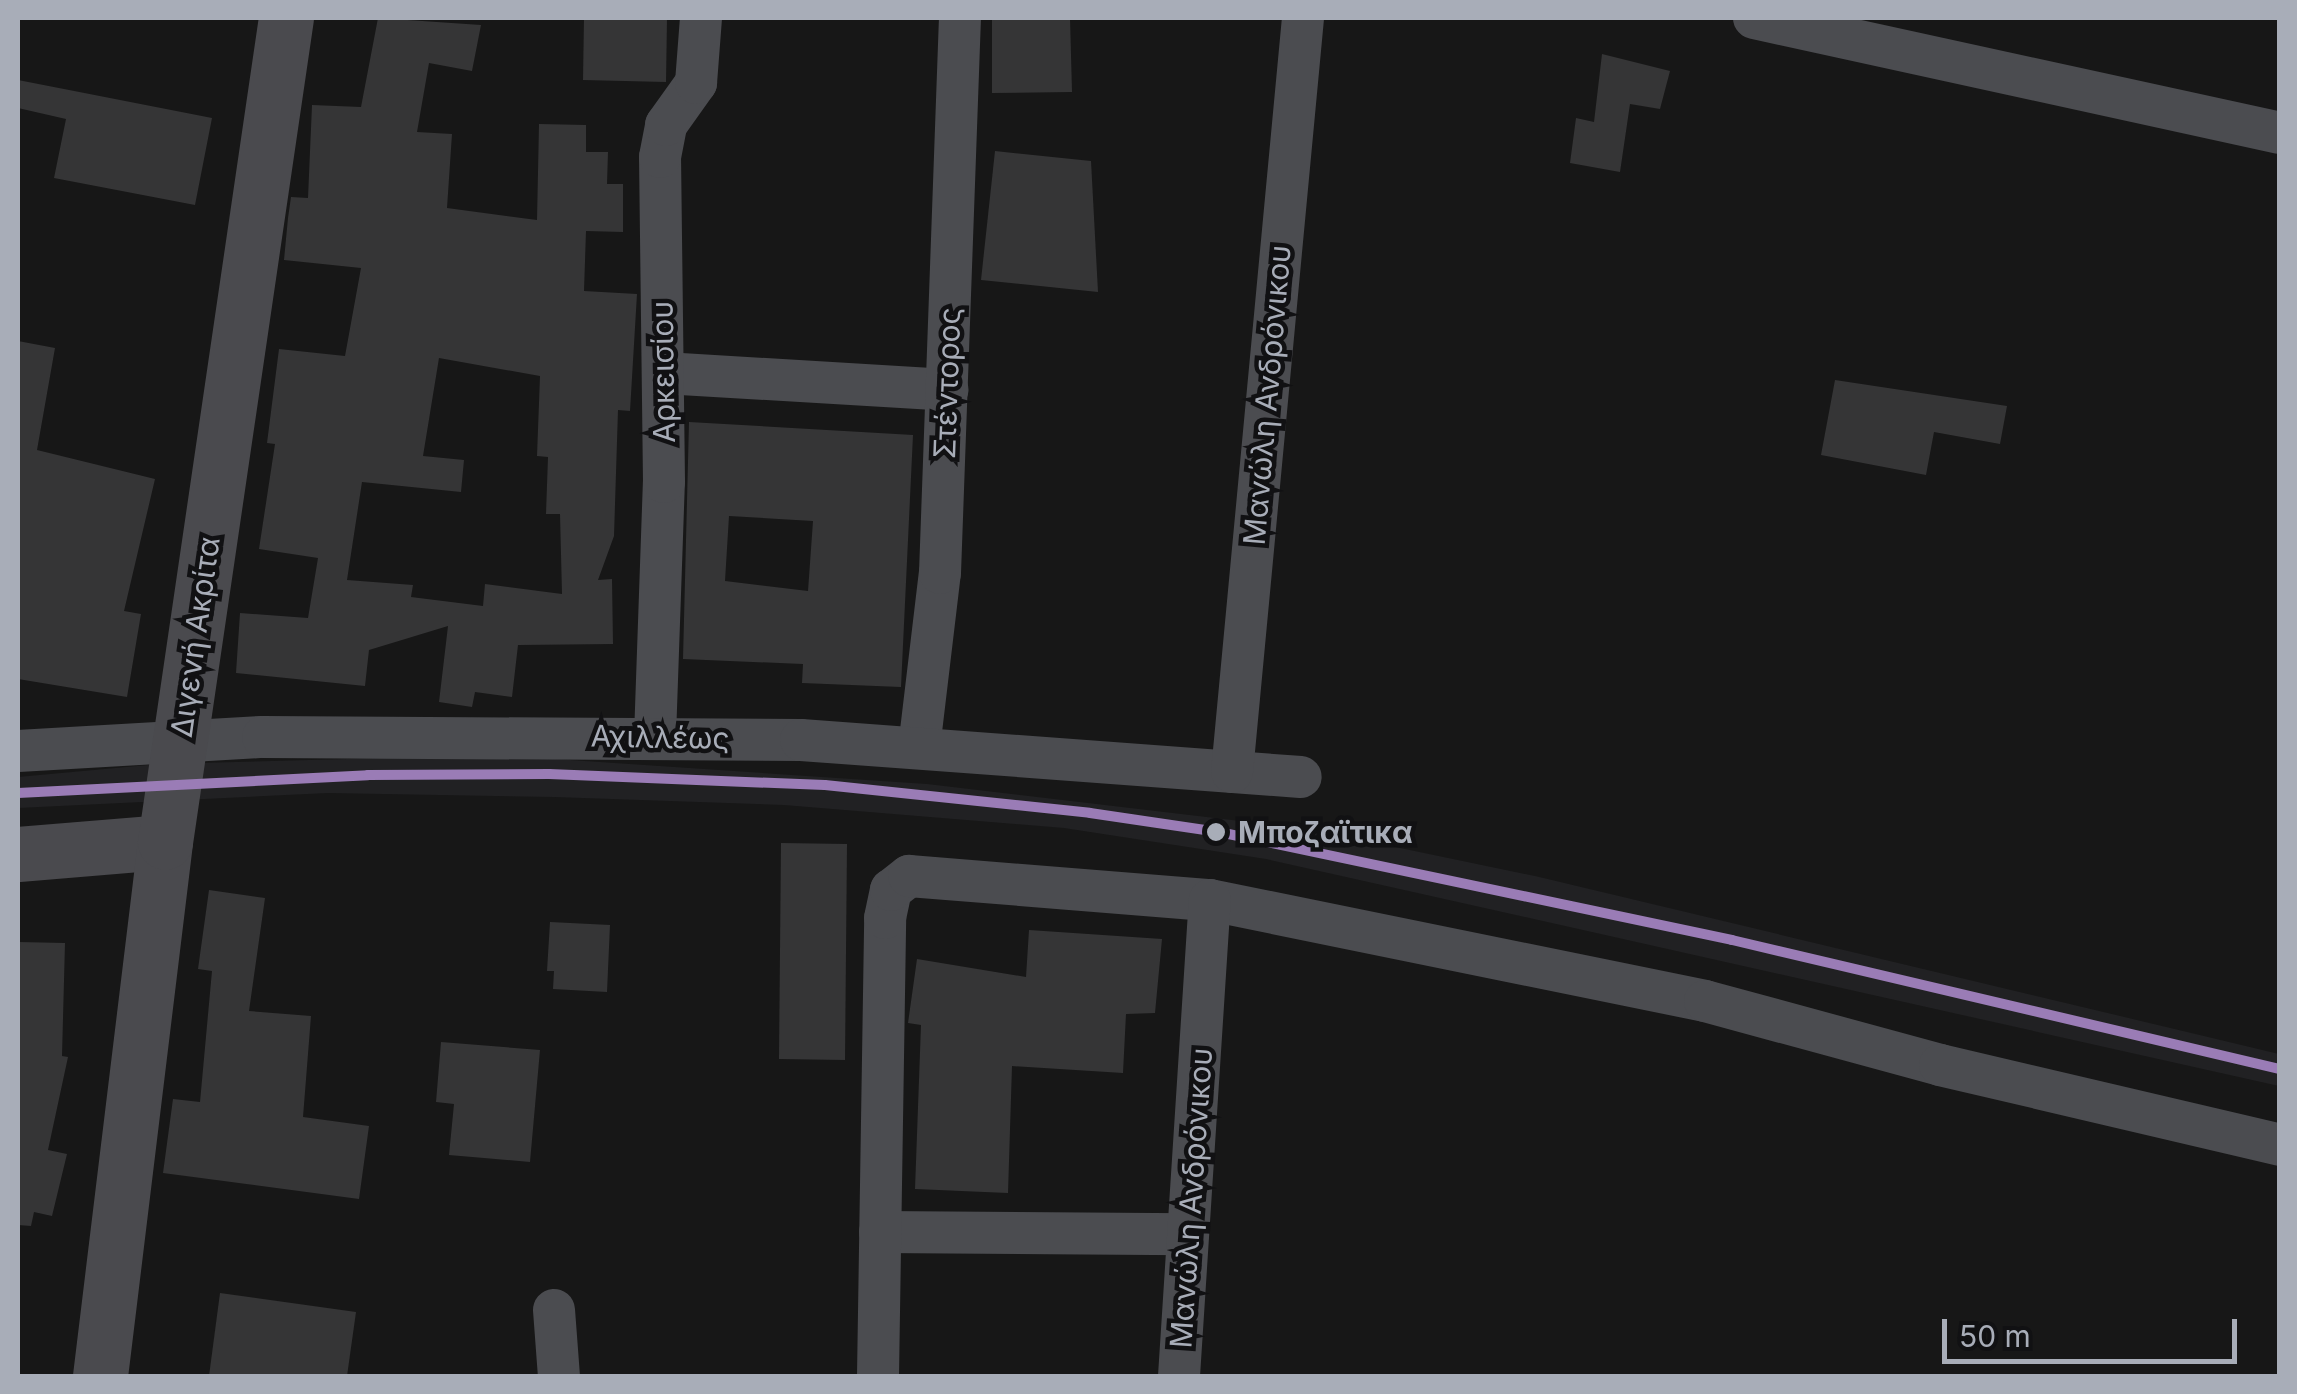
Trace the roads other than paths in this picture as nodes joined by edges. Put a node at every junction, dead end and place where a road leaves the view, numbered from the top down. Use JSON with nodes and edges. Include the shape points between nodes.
{"nodes":[{"id":1,"x":286,"y":18,"type":"edge"},
{"id":2,"x":701,"y":18,"type":"edge"},
{"id":3,"x":960,"y":18,"type":"edge"},
{"id":4,"x":1303,"y":18,"type":"edge"},
{"id":5,"x":1754,"y":18,"type":"edge"},
{"id":6,"x":2280,"y":133,"type":"edge"},
{"id":7,"x":664,"y":374,"type":"junction"},
{"id":8,"x":947,"y":390,"type":"junction"},
{"id":9,"x":655,"y":737,"type":"junction"},
{"id":10,"x":180,"y":741,"type":"junction"},
{"id":11,"x":919,"y":748,"type":"junction"},
{"id":12,"x":18,"y":751,"type":"edge"},
{"id":13,"x":1232,"y":772,"type":"junction"},
{"id":14,"x":1300,"y":777,"type":"dead end"},
{"id":15,"x":165,"y":842,"type":"junction"},
{"id":16,"x":18,"y":854,"type":"edge"},
{"id":17,"x":1210,"y":900,"type":"junction"},
{"id":18,"x":2280,"y":1145,"type":"edge"},
{"id":19,"x":880,"y":1232,"type":"junction"},
{"id":20,"x":1188,"y":1234,"type":"junction"},
{"id":21,"x":554,"y":1310,"type":"dead end"},
{"id":22,"x":100,"y":1376,"type":"edge"},
{"id":23,"x":559,"y":1376,"type":"edge"},
{"id":24,"x":878,"y":1376,"type":"edge"},
{"id":25,"x":1179,"y":1376,"type":"edge"}],
"edges":[{"from":1,"to":10,"type":"street","name":"Διγενή Ακρίτα"},
{"from":2,"to":7,"type":"street","name":"Αρκεισίου","via":[[696,83],[666,126],[661,146]]},
{"from":3,"to":8,"type":"street","name":"Στέντορος"},
{"from":4,"to":13,"type":"street","name":"Μανώλη Ανδρόνικου"},
{"from":5,"to":6,"type":"street"},
{"from":7,"to":8,"type":"street"},
{"from":7,"to":9,"type":"street","name":"Αρκεισίου"},
{"from":8,"to":11,"type":"street","name":"Στέντορος","via":[[934,663]]},
{"from":9,"to":10,"type":"street","name":"Αχιλλέως"},
{"from":9,"to":11,"type":"street","name":"Αχιλλέως"},
{"from":10,"to":12,"type":"street","name":"Αχιλλέως"},
{"from":10,"to":15,"type":"street","name":"Διγενή Ακρίτα"},
{"from":11,"to":13,"type":"street","name":"Αχιλλέως"},
{"from":13,"to":14,"type":"street","name":"Αχιλλέως"},
{"from":15,"to":16,"type":"street"},
{"from":15,"to":22,"type":"street","name":"Διγενή Ακρίτα"},
{"from":17,"to":18,"type":"street","via":[[1705,1000],[1940,1065]]},
{"from":17,"to":19,"type":"street","via":[[936,875],[898,882],[885,918]]},
{"from":17,"to":20,"type":"street","name":"Μανώλη Ανδρόνικου"},
{"from":19,"to":20,"type":"street"},
{"from":19,"to":24,"type":"street"},
{"from":20,"to":25,"type":"street","name":"Μανώλη Ανδρόνικου"},
{"from":21,"to":23,"type":"street"}]}
